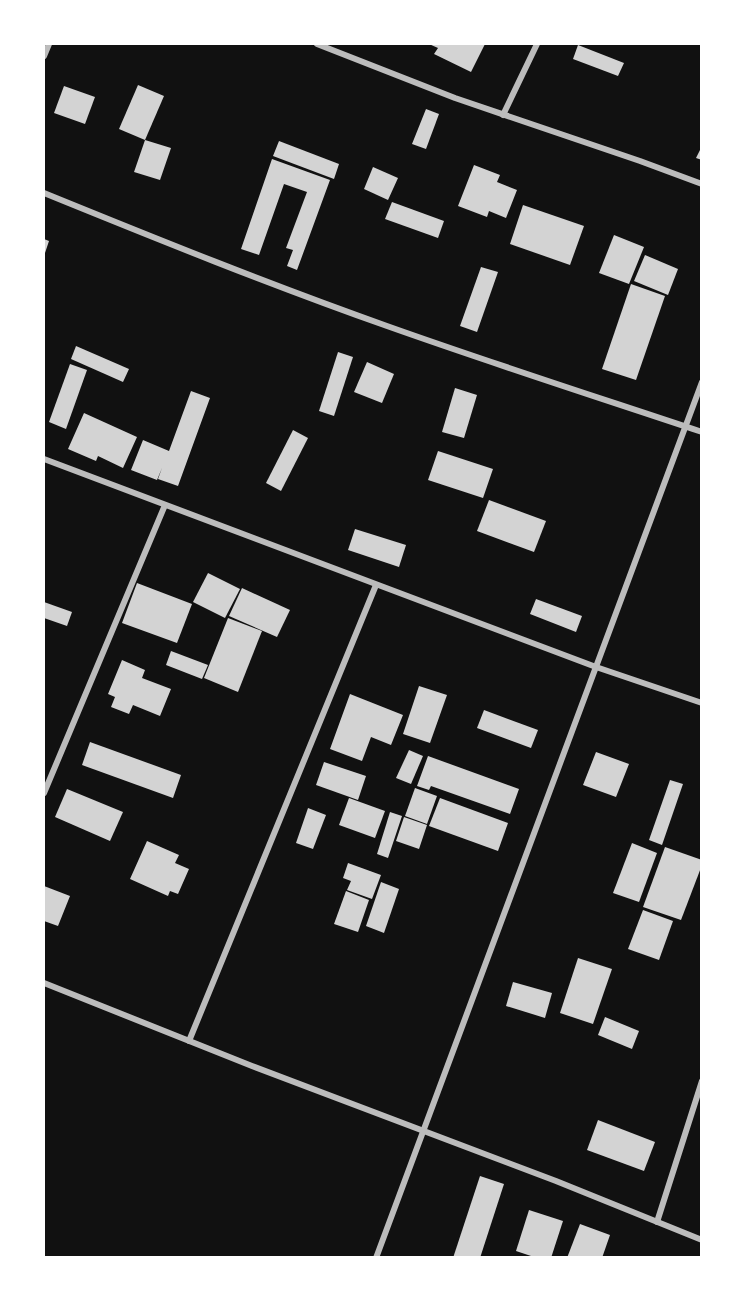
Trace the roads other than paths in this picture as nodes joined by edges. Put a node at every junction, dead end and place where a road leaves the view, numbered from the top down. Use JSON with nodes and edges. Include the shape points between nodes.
{"nodes":[{"id":1,"x":49,"y":44,"type":"edge"},
{"id":2,"x":317,"y":44,"type":"edge"},
{"id":3,"x":537,"y":44,"type":"edge"},
{"id":4,"x":44,"y":56,"type":"edge"},
{"id":5,"x":503,"y":115,"type":"junction"},
{"id":6,"x":702,"y":184,"type":"edge"},
{"id":7,"x":44,"y":193,"type":"edge"},
{"id":8,"x":702,"y":382,"type":"edge"},
{"id":9,"x":685,"y":426,"type":"junction"},
{"id":10,"x":702,"y":432,"type":"edge"},
{"id":11,"x":44,"y":459,"type":"edge"},
{"id":12,"x":165,"y":505,"type":"junction"},
{"id":13,"x":376,"y":585,"type":"junction"},
{"id":14,"x":596,"y":667,"type":"junction"},
{"id":15,"x":702,"y":703,"type":"edge"},
{"id":16,"x":44,"y":793,"type":"edge"},
{"id":17,"x":44,"y":983,"type":"edge"},
{"id":18,"x":189,"y":1041,"type":"junction"},
{"id":19,"x":702,"y":1081,"type":"edge"},
{"id":20,"x":424,"y":1129,"type":"junction"},
{"id":21,"x":657,"y":1222,"type":"junction"},
{"id":22,"x":702,"y":1240,"type":"edge"},
{"id":23,"x":376,"y":1257,"type":"edge"}],
"edges":[{"from":1,"to":4,"type":"street"},
{"from":2,"to":5,"type":"street"},
{"from":3,"to":5,"type":"street"},
{"from":5,"to":6,"type":"street"},
{"from":7,"to":9,"type":"street","via":[[384,325]]},
{"from":8,"to":9,"type":"street"},
{"from":9,"to":10,"type":"street"},
{"from":9,"to":14,"type":"street"},
{"from":11,"to":12,"type":"street"},
{"from":12,"to":13,"type":"street"},
{"from":12,"to":16,"type":"street"},
{"from":13,"to":14,"type":"street"},
{"from":13,"to":18,"type":"street"},
{"from":14,"to":15,"type":"street"},
{"from":14,"to":20,"type":"street"},
{"from":17,"to":18,"type":"street"},
{"from":18,"to":20,"type":"street"},
{"from":19,"to":21,"type":"street"},
{"from":20,"to":21,"type":"street"},
{"from":20,"to":23,"type":"street"},
{"from":21,"to":22,"type":"street"}]}
